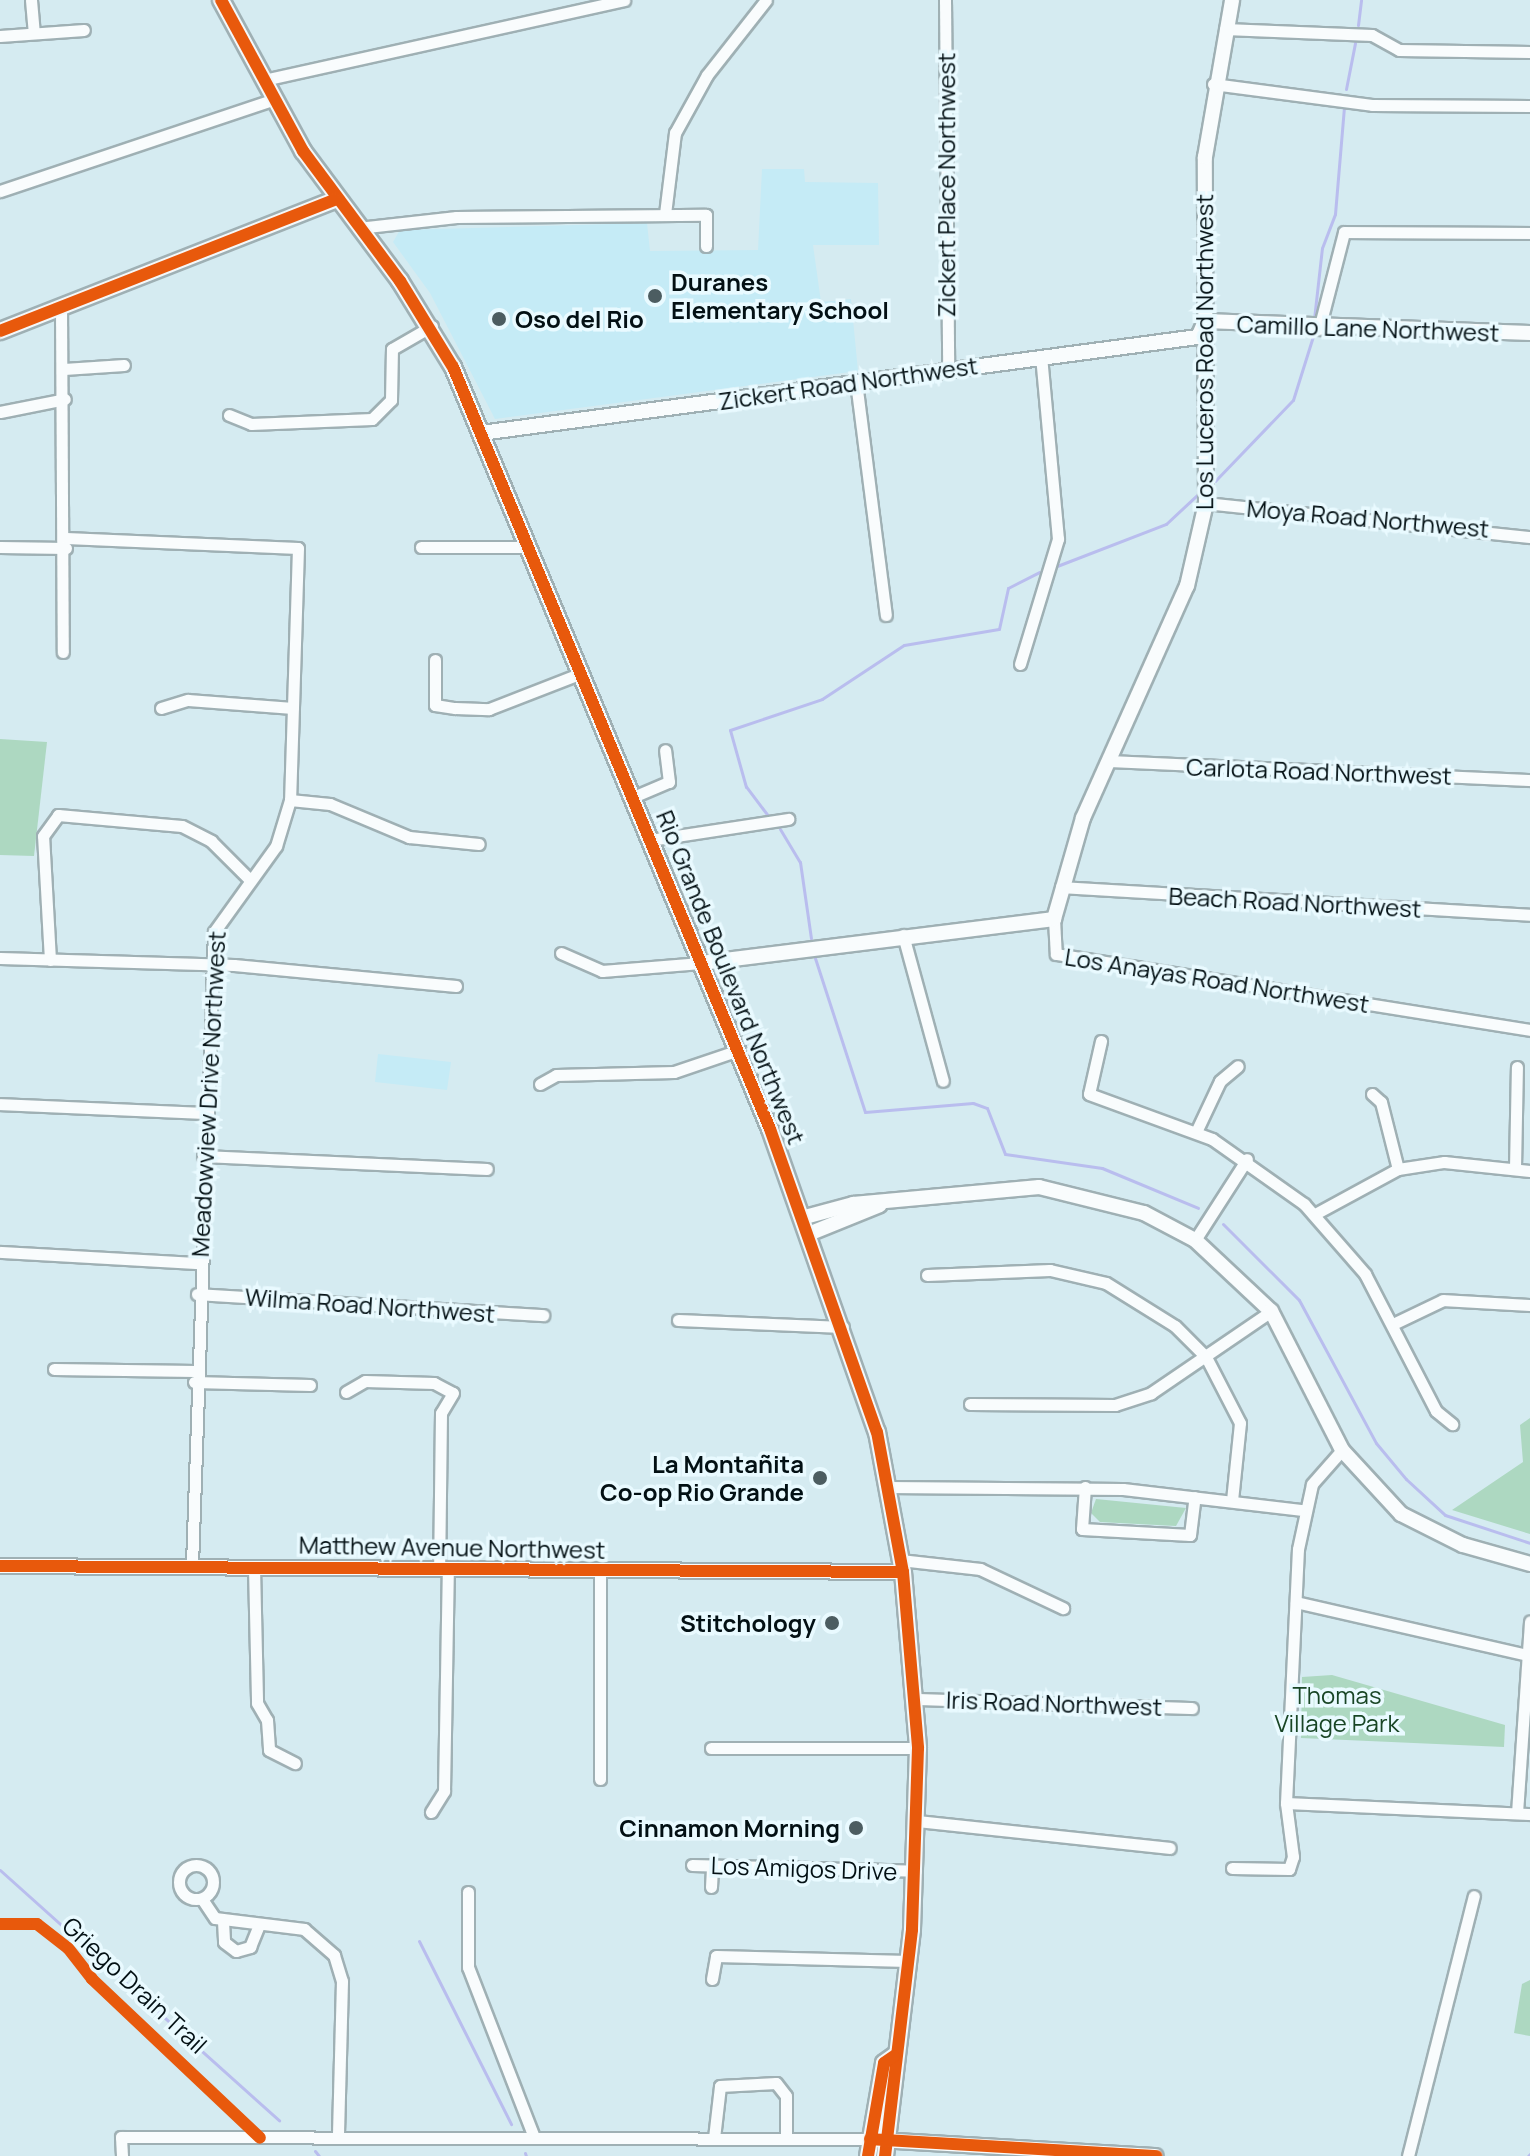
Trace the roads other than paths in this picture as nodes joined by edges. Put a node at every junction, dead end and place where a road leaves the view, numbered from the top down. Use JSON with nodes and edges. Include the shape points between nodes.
{"nodes":[{"id":1,"x":31,"y":0,"type":"edge"},
{"id":2,"x":221,"y":0,"type":"edge"},
{"id":3,"x":624,"y":0,"type":"edge"},
{"id":4,"x":766,"y":0,"type":"edge"},
{"id":5,"x":945,"y":0,"type":"edge"},
{"id":6,"x":1232,"y":0,"type":"edge"},
{"id":7,"x":1225,"y":29,"type":"junction"},
{"id":8,"x":84,"y":30,"type":"dead end"},
{"id":9,"x":34,"y":33,"type":"junction"},
{"id":10,"x":0,"y":36,"type":"edge"},
{"id":11,"x":1530,"y":52,"type":"edge"},
{"id":12,"x":264,"y":80,"type":"junction"},
{"id":13,"x":1213,"y":84,"type":"junction"},
{"id":14,"x":275,"y":99,"type":"junction"},
{"id":15,"x":1530,"y":106,"type":"edge"},
{"id":16,"x":0,"y":191,"type":"edge"},
{"id":17,"x":335,"y":200,"type":"junction"},
{"id":18,"x":665,"y":214,"type":"junction"},
{"id":19,"x":358,"y":228,"type":"junction"},
{"id":20,"x":1530,"y":233,"type":"edge"},
{"id":21,"x":706,"y":246,"type":"dead end"},
{"id":22,"x":61,"y":308,"type":"junction"},
{"id":23,"x":1205,"y":321,"type":"junction"},
{"id":24,"x":432,"y":326,"type":"junction"},
{"id":25,"x":1319,"y":329,"type":"junction"},
{"id":26,"x":0,"y":331,"type":"edge"},
{"id":27,"x":1530,"y":333,"type":"edge"},
{"id":28,"x":1041,"y":357,"type":"junction"},
{"id":29,"x":124,"y":365,"type":"dead end"},
{"id":30,"x":64,"y":369,"type":"junction"},
{"id":31,"x":948,"y":370,"type":"junction"},
{"id":32,"x":856,"y":382,"type":"junction"},
{"id":33,"x":65,"y":399,"type":"junction"},
{"id":34,"x":0,"y":412,"type":"edge"},
{"id":35,"x":229,"y":415,"type":"dead end"},
{"id":36,"x":481,"y":433,"type":"junction"},
{"id":37,"x":1206,"y":503,"type":"junction"},
{"id":38,"x":1530,"y":537,"type":"edge"},
{"id":39,"x":66,"y":543,"type":"junction"},
{"id":40,"x":0,"y":547,"type":"edge"},
{"id":41,"x":421,"y":547,"type":"dead end"},
{"id":42,"x":527,"y":547,"type":"junction"},
{"id":43,"x":886,"y":615,"type":"dead end"},
{"id":44,"x":63,"y":652,"type":"dead end"},
{"id":45,"x":435,"y":660,"type":"dead end"},
{"id":46,"x":1020,"y":664,"type":"dead end"},
{"id":47,"x":579,"y":674,"type":"junction"},
{"id":48,"x":161,"y":708,"type":"dead end"},
{"id":49,"x":293,"y":708,"type":"junction"},
{"id":50,"x":665,"y":750,"type":"dead end"},
{"id":51,"x":1109,"y":761,"type":"junction"},
{"id":52,"x":1530,"y":780,"type":"edge"},
{"id":53,"x":633,"y":797,"type":"junction"},
{"id":54,"x":290,"y":800,"type":"junction"},
{"id":55,"x":788,"y":819,"type":"dead end"},
{"id":56,"x":650,"y":840,"type":"junction"},
{"id":57,"x":479,"y":844,"type":"dead end"},
{"id":58,"x":249,"y":879,"type":"junction"},
{"id":59,"x":1061,"y":887,"type":"junction"},
{"id":60,"x":1530,"y":915,"type":"edge"},
{"id":61,"x":1054,"y":919,"type":"junction"},
{"id":62,"x":903,"y":935,"type":"junction"},
{"id":63,"x":561,"y":953,"type":"dead end"},
{"id":64,"x":0,"y":958,"type":"edge"},
{"id":65,"x":50,"y":960,"type":"junction"},
{"id":66,"x":701,"y":963,"type":"junction"},
{"id":67,"x":211,"y":965,"type":"junction"},
{"id":68,"x":456,"y":986,"type":"dead end"},
{"id":69,"x":1530,"y":1030,"type":"edge"},
{"id":70,"x":1101,"y":1041,"type":"dead end"},
{"id":71,"x":736,"y":1051,"type":"junction"},
{"id":72,"x":1238,"y":1066,"type":"dead end"},
{"id":73,"x":1517,"y":1067,"type":"dead end"},
{"id":74,"x":943,"y":1081,"type":"dead end"},
{"id":75,"x":540,"y":1084,"type":"dead end"},
{"id":76,"x":1372,"y":1094,"type":"dead end"},
{"id":77,"x":0,"y":1104,"type":"edge"},
{"id":78,"x":205,"y":1113,"type":"junction"},
{"id":79,"x":1196,"y":1132,"type":"junction"},
{"id":80,"x":203,"y":1156,"type":"junction"},
{"id":81,"x":1247,"y":1159,"type":"junction"},
{"id":82,"x":1515,"y":1168,"type":"junction"},
{"id":83,"x":487,"y":1169,"type":"dead end"},
{"id":84,"x":1398,"y":1169,"type":"junction"},
{"id":85,"x":1530,"y":1171,"type":"edge"},
{"id":86,"x":1315,"y":1214,"type":"junction"},
{"id":87,"x":808,"y":1225,"type":"junction"},
{"id":88,"x":1195,"y":1240,"type":"junction"},
{"id":89,"x":0,"y":1252,"type":"edge"},
{"id":90,"x":199,"y":1263,"type":"junction"},
{"id":91,"x":927,"y":1275,"type":"dead end"},
{"id":92,"x":197,"y":1294,"type":"junction"},
{"id":93,"x":1530,"y":1305,"type":"edge"},
{"id":94,"x":1271,"y":1311,"type":"junction"},
{"id":95,"x":543,"y":1315,"type":"dead end"},
{"id":96,"x":678,"y":1320,"type":"dead end"},
{"id":97,"x":1393,"y":1324,"type":"junction"},
{"id":98,"x":843,"y":1327,"type":"junction"},
{"id":99,"x":1206,"y":1357,"type":"junction"},
{"id":100,"x":54,"y":1369,"type":"dead end"},
{"id":101,"x":194,"y":1377,"type":"junction"},
{"id":102,"x":310,"y":1385,"type":"dead end"},
{"id":103,"x":346,"y":1392,"type":"dead end"},
{"id":104,"x":970,"y":1404,"type":"dead end"},
{"id":105,"x":1452,"y":1424,"type":"dead end"},
{"id":106,"x":1342,"y":1450,"type":"junction"},
{"id":107,"x":888,"y":1487,"type":"junction"},
{"id":108,"x":1085,"y":1487,"type":"junction"},
{"id":109,"x":1195,"y":1497,"type":"junction"},
{"id":110,"x":1232,"y":1500,"type":"junction"},
{"id":111,"x":1303,"y":1510,"type":"junction"},
{"id":112,"x":1530,"y":1564,"type":"edge"},
{"id":113,"x":0,"y":1566,"type":"edge"},
{"id":114,"x":192,"y":1566,"type":"junction"},
{"id":115,"x":902,"y":1566,"type":"junction"},
{"id":116,"x":254,"y":1567,"type":"junction"},
{"id":117,"x":443,"y":1569,"type":"junction"},
{"id":118,"x":600,"y":1572,"type":"junction"},
{"id":119,"x":1296,"y":1602,"type":"junction"},
{"id":120,"x":1063,"y":1608,"type":"dead end"},
{"id":121,"x":1530,"y":1621,"type":"edge"},
{"id":122,"x":1523,"y":1654,"type":"junction"},
{"id":123,"x":916,"y":1699,"type":"junction"},
{"id":124,"x":1192,"y":1708,"type":"dead end"},
{"id":125,"x":711,"y":1748,"type":"dead end"},
{"id":126,"x":918,"y":1748,"type":"junction"},
{"id":127,"x":295,"y":1763,"type":"dead end"},
{"id":128,"x":600,"y":1779,"type":"dead end"},
{"id":129,"x":1286,"y":1803,"type":"junction"},
{"id":130,"x":431,"y":1812,"type":"dead end"},
{"id":131,"x":1517,"y":1813,"type":"junction"},
{"id":132,"x":1530,"y":1814,"type":"edge"},
{"id":133,"x":918,"y":1821,"type":"junction"},
{"id":134,"x":1170,"y":1848,"type":"dead end"},
{"id":135,"x":692,"y":1865,"type":"dead end"},
{"id":136,"x":712,"y":1865,"type":"junction"},
{"id":137,"x":1232,"y":1868,"type":"dead end"},
{"id":138,"x":916,"y":1871,"type":"junction"},
{"id":139,"x":711,"y":1887,"type":"dead end"},
{"id":140,"x":468,"y":1892,"type":"dead end"},
{"id":141,"x":1474,"y":1896,"type":"dead end"},
{"id":142,"x":202,"y":1899,"type":"dead end"},
{"id":143,"x":223,"y":1921,"type":"junction"},
{"id":144,"x":258,"y":1927,"type":"junction"},
{"id":145,"x":908,"y":1961,"type":"junction"},
{"id":146,"x":712,"y":1979,"type":"dead end"},
{"id":147,"x":534,"y":2137,"type":"junction"},
{"id":148,"x":338,"y":2138,"type":"junction"},
{"id":149,"x":714,"y":2138,"type":"junction"},
{"id":150,"x":786,"y":2139,"type":"junction"},
{"id":151,"x":878,"y":2148,"type":"edge"},
{"id":152,"x":1135,"y":2155,"type":"edge"},
{"id":153,"x":122,"y":2156,"type":"edge"},
{"id":154,"x":1156,"y":2156,"type":"edge"},
{"id":155,"x":1408,"y":2156,"type":"edge"}],
"edges":[{"from":1,"to":9,"type":"street"},
{"from":2,"to":12,"type":"main road","name":"Rio Grande Boulevard Northwest"},
{"from":3,"to":12,"type":"street"},
{"from":4,"to":18,"type":"street","via":[[707,75],[675,133]]},
{"from":5,"to":31,"type":"street","name":"Zickert Place Northwest"},
{"from":6,"to":7,"type":"street","name":"Los Luceros Road Northwest"},
{"from":7,"to":11,"type":"street","via":[[1372,35],[1399,50]]},
{"from":7,"to":13,"type":"street","name":"Los Luceros Road Northwest"},
{"from":8,"to":9,"type":"street"},
{"from":9,"to":10,"type":"street"},
{"from":12,"to":14,"type":"main road","name":"Rio Grande Boulevard Northwest"},
{"from":13,"to":15,"type":"street","via":[[1372,105]]},
{"from":13,"to":23,"type":"street","name":"Los Luceros Road Northwest","via":[[1205,157]]},
{"from":14,"to":16,"type":"street"},
{"from":14,"to":17,"type":"main road","name":"Rio Grande Boulevard Northwest"},
{"from":17,"to":19,"type":"main road","name":"Rio Grande Boulevard Northwest"},
{"from":17,"to":22,"type":"main road"},
{"from":18,"to":19,"type":"street","via":[[456,217]]},
{"from":18,"to":21,"type":"street","via":[[706,215]]},
{"from":19,"to":24,"type":"main road","name":"Rio Grande Boulevard Northwest"},
{"from":20,"to":25,"type":"street","via":[[1344,232]]},
{"from":22,"to":26,"type":"main road"},
{"from":22,"to":30,"type":"street"},
{"from":23,"to":25,"type":"street","name":"Camillo Lane Northwest"},
{"from":23,"to":28,"type":"street","name":"Zickert Road Northwest","via":[[1198,337]]},
{"from":23,"to":37,"type":"street","name":"Los Luceros Road Northwest"},
{"from":24,"to":35,"type":"street","via":[[392,349],[391,400],[372,419],[251,424]]},
{"from":24,"to":36,"type":"main road","name":"Rio Grande Boulevard Northwest"},
{"from":25,"to":27,"type":"street","name":"Camillo Lane Northwest"},
{"from":28,"to":31,"type":"street","name":"Zickert Road Northwest"},
{"from":28,"to":46,"type":"street","via":[[1058,539]]},
{"from":29,"to":30,"type":"street"},
{"from":30,"to":33,"type":"street"},
{"from":31,"to":32,"type":"street","name":"Zickert Road Northwest"},
{"from":32,"to":36,"type":"street","name":"Zickert Road Northwest"},
{"from":32,"to":43,"type":"street"},
{"from":33,"to":34,"type":"street"},
{"from":33,"to":39,"type":"street"},
{"from":36,"to":42,"type":"main road","name":"Rio Grande Boulevard Northwest"},
{"from":37,"to":38,"type":"street","name":"Moya Road Northwest"},
{"from":37,"to":51,"type":"street","name":"Los Luceros Road Northwest","via":[[1187,586]]},
{"from":39,"to":40,"type":"street"},
{"from":39,"to":44,"type":"street"},
{"from":39,"to":49,"type":"street","name":"Meadowview Drive Northwest","via":[[298,548]]},
{"from":41,"to":42,"type":"street"},
{"from":42,"to":47,"type":"main road","name":"Rio Grande Boulevard Northwest"},
{"from":45,"to":47,"type":"street","via":[[435,705],[471,709],[507,704]]},
{"from":47,"to":53,"type":"main road","name":"Rio Grande Boulevard Northwest"},
{"from":48,"to":49,"type":"street","via":[[188,700]]},
{"from":49,"to":54,"type":"street","name":"Meadowview Drive Northwest"},
{"from":50,"to":53,"type":"street","via":[[669,782]]},
{"from":51,"to":52,"type":"street","name":"Carlota Road Northwest"},
{"from":51,"to":59,"type":"street","name":"Los Luceros Road Northwest"},
{"from":53,"to":56,"type":"main road","name":"Rio Grande Boulevard Northwest"},
{"from":54,"to":57,"type":"street","via":[[330,804],[409,837]]},
{"from":54,"to":58,"type":"street","name":"Meadowview Drive Northwest","via":[[276,846]]},
{"from":55,"to":56,"type":"street"},
{"from":56,"to":66,"type":"main road","name":"Rio Grande Boulevard Northwest"},
{"from":58,"to":65,"type":"street","via":[[211,841],[182,826],[68,815],[46,825]]},
{"from":58,"to":67,"type":"street","name":"Meadowview Drive Northwest","via":[[219,915]]},
{"from":59,"to":60,"type":"street","name":"Beach Road Northwest"},
{"from":59,"to":61,"type":"street","name":"Los Luceros Road Northwest"},
{"from":61,"to":62,"type":"street","name":"Los Anayas Road Northwest"},
{"from":61,"to":69,"type":"street","name":"Los Anayas Road Northwest","via":[[1056,954]]},
{"from":62,"to":66,"type":"street","name":"Los Anayas Road Northwest"},
{"from":62,"to":74,"type":"street"},
{"from":63,"to":66,"type":"street","via":[[602,971]]},
{"from":64,"to":65,"type":"street"},
{"from":65,"to":67,"type":"street"},
{"from":66,"to":71,"type":"main road","name":"Rio Grande Boulevard Northwest"},
{"from":67,"to":68,"type":"street"},
{"from":67,"to":78,"type":"street","name":"Meadowview Drive Northwest"},
{"from":70,"to":79,"type":"street","via":[[1089,1094]]},
{"from":71,"to":75,"type":"street","via":[[663,1074],[556,1075]]},
{"from":71,"to":87,"type":"main road","name":"Rio Grande Boulevard Northwest"},
{"from":72,"to":79,"type":"street","via":[[1220,1081]]},
{"from":73,"to":82,"type":"street"},
{"from":76,"to":84,"type":"street","via":[[1381,1102]]},
{"from":77,"to":78,"type":"street"},
{"from":78,"to":80,"type":"street","name":"Meadowview Drive Northwest"},
{"from":79,"to":81,"type":"street"},
{"from":80,"to":83,"type":"street"},
{"from":80,"to":90,"type":"street","name":"Meadowview Drive Northwest"},
{"from":81,"to":86,"type":"street"},
{"from":81,"to":88,"type":"street"},
{"from":82,"to":84,"type":"street","via":[[1444,1162]]},
{"from":82,"to":85,"type":"street"},
{"from":84,"to":86,"type":"street"},
{"from":86,"to":97,"type":"street","via":[[1361,1268]]},
{"from":87,"to":88,"type":"street","via":[[884,1203],[1056,1189],[1144,1213]]},
{"from":87,"to":98,"type":"main road","name":"Rio Grande Boulevard Northwest"},
{"from":88,"to":94,"type":"street"},
{"from":89,"to":90,"type":"street"},
{"from":90,"to":92,"type":"street","name":"Meadowview Drive Northwest"},
{"from":91,"to":99,"type":"street","via":[[1050,1270],[1106,1283],[1175,1326]]},
{"from":92,"to":95,"type":"street","name":"Wilma Road Northwest"},
{"from":92,"to":101,"type":"street","name":"Meadowview Drive Northwest"},
{"from":93,"to":97,"type":"street","via":[[1443,1300]]},
{"from":94,"to":99,"type":"street"},
{"from":94,"to":106,"type":"street"},
{"from":96,"to":98,"type":"street"},
{"from":97,"to":105,"type":"street","via":[[1436,1411]]},
{"from":98,"to":107,"type":"main road","name":"Rio Grande Boulevard Northwest"},
{"from":99,"to":104,"type":"street","via":[[1151,1393],[1115,1405]]},
{"from":99,"to":110,"type":"street","via":[[1240,1423]]},
{"from":100,"to":101,"type":"street"},
{"from":101,"to":102,"type":"street"},
{"from":101,"to":114,"type":"street","name":"Meadowview Drive Northwest"},
{"from":103,"to":117,"type":"street","via":[[365,1381],[434,1383],[453,1393],[441,1413]]},
{"from":106,"to":111,"type":"street","via":[[1319,1472]]},
{"from":106,"to":112,"type":"street","via":[[1371,1486],[1422,1526]]},
{"from":107,"to":108,"type":"street"},
{"from":107,"to":115,"type":"main road","name":"Rio Grande Boulevard Northwest"},
{"from":108,"to":109,"type":"street"},
{"from":108,"to":109,"type":"street","via":[[1082,1529],[1190,1535]]},
{"from":109,"to":110,"type":"street"},
{"from":110,"to":111,"type":"street"},
{"from":111,"to":119,"type":"street"},
{"from":113,"to":114,"type":"street","name":"Matthew Avenue Northwest"},
{"from":114,"to":116,"type":"street","name":"Matthew Avenue Northwest"},
{"from":115,"to":118,"type":"street","name":"Matthew Avenue Northwest"},
{"from":115,"to":120,"type":"street","name":"Matthew Avenue Northwest","via":[[980,1569]]},
{"from":115,"to":123,"type":"main road","name":"Rio Grande Boulevard Northwest"},
{"from":116,"to":117,"type":"street","name":"Matthew Avenue Northwest"},
{"from":116,"to":127,"type":"street","via":[[257,1703],[267,1720],[269,1750]]},
{"from":117,"to":118,"type":"street","name":"Matthew Avenue Northwest"},
{"from":117,"to":130,"type":"street","via":[[444,1791]]},
{"from":118,"to":128,"type":"street"},
{"from":119,"to":122,"type":"street"},
{"from":119,"to":129,"type":"street"},
{"from":121,"to":122,"type":"street"},
{"from":122,"to":131,"type":"street"},
{"from":123,"to":124,"type":"street","name":"Iris Road Northwest"},
{"from":123,"to":126,"type":"main road","name":"Rio Grande Boulevard Northwest"},
{"from":125,"to":126,"type":"street"},
{"from":126,"to":133,"type":"main road","name":"Rio Grande Boulevard Northwest"},
{"from":129,"to":131,"type":"street"},
{"from":129,"to":137,"type":"street","via":[[1289,1869]]},
{"from":131,"to":132,"type":"street"},
{"from":133,"to":134,"type":"street"},
{"from":133,"to":138,"type":"main road","name":"Rio Grande Boulevard Northwest"},
{"from":135,"to":136,"type":"street","name":"Los Amigos Drive"},
{"from":136,"to":138,"type":"street","name":"Los Amigos Drive"},
{"from":136,"to":139,"type":"street"},
{"from":138,"to":145,"type":"main road","name":"Rio Grande Boulevard Northwest"},
{"from":140,"to":147,"type":"street","via":[[468,1967]]},
{"from":141,"to":155,"type":"street"},
{"from":142,"to":143,"type":"street"},
{"from":143,"to":144,"type":"street"},
{"from":143,"to":144,"type":"street","via":[[224,1942],[236,1951],[250,1947]]},
{"from":144,"to":148,"type":"street","via":[[304,1929],[338,1964]]},
{"from":145,"to":146,"type":"street","via":[[716,1956]]},
{"from":145,"to":151,"type":"main road","name":"Rio Grande Boulevard Northwest","via":[[894,2056],[884,2063]]},
{"from":147,"to":148,"type":"street"},
{"from":147,"to":149,"type":"street"},
{"from":148,"to":153,"type":"street","via":[[121,2137]]},
{"from":149,"to":150,"type":"street"},
{"from":149,"to":150,"type":"street","via":[[715,2092],[730,2083],[783,2088]]},
{"from":150,"to":151,"type":"street"},
{"from":151,"to":152,"type":"street"},
{"from":152,"to":154,"type":"street"}]}
